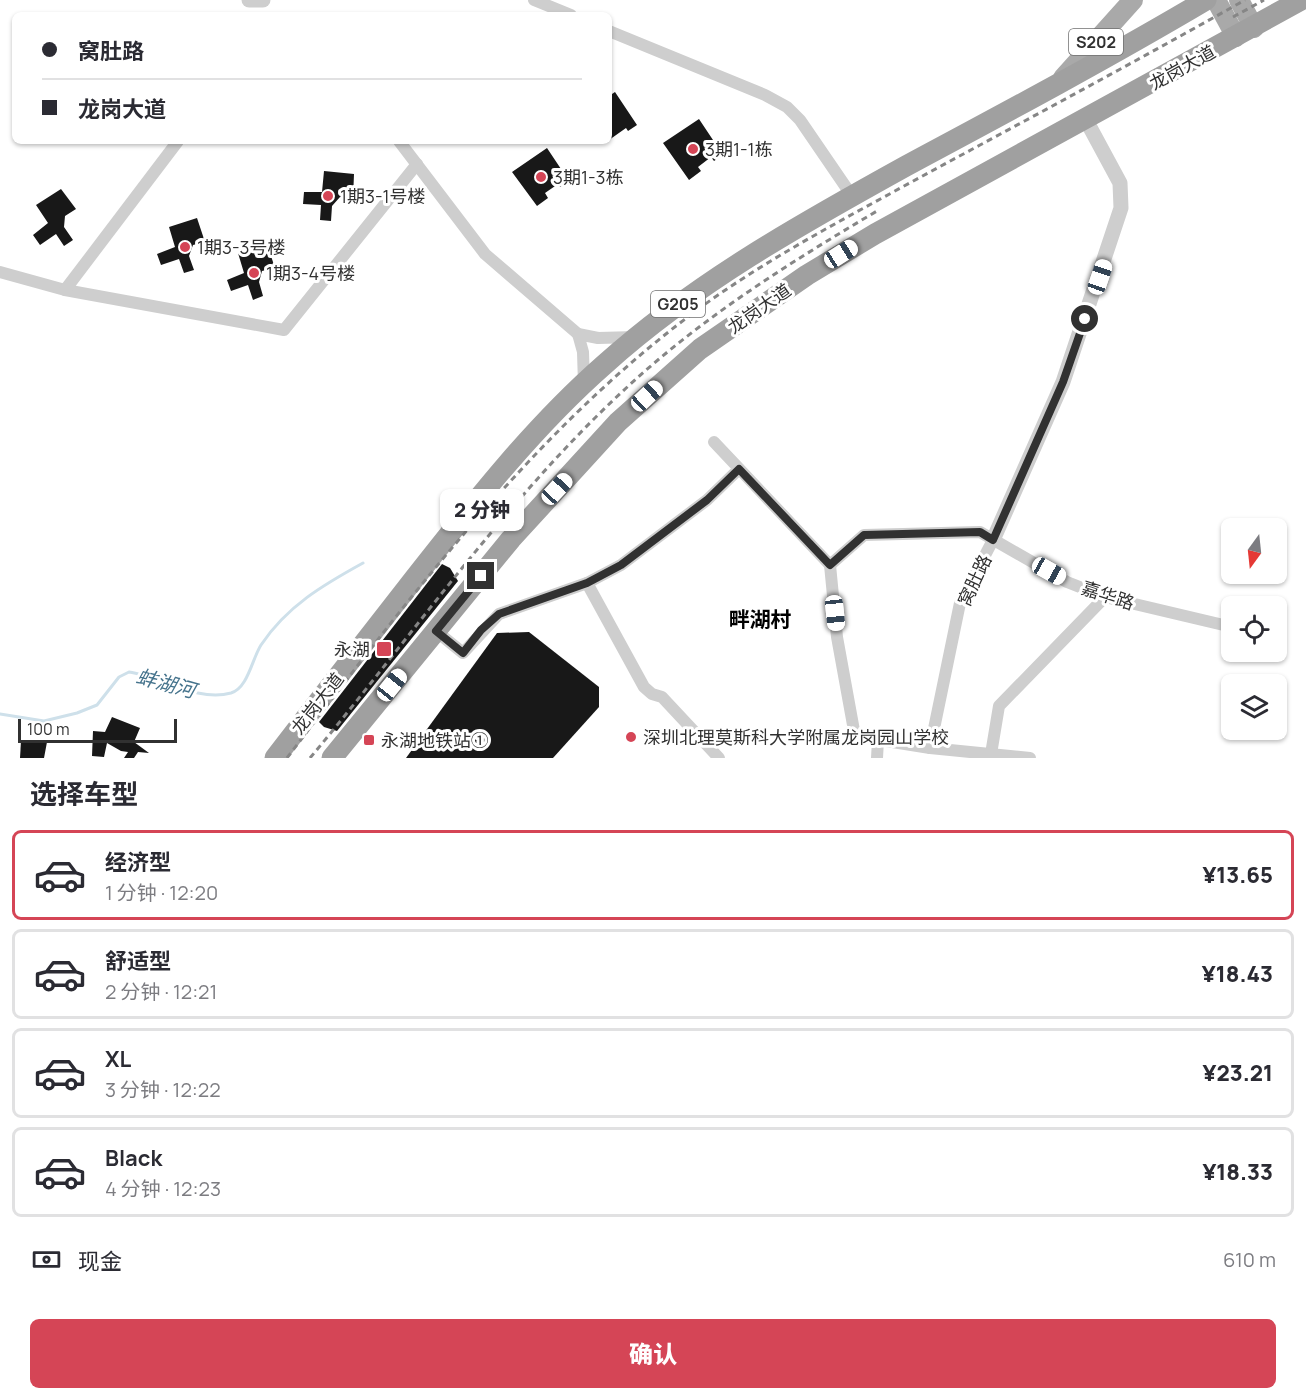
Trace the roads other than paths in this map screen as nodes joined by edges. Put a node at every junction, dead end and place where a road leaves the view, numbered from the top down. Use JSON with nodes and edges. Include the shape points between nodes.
{"nodes":[{"id":1,"x":249,"y":0,"type":"edge"},
{"id":2,"x":263,"y":0,"type":"edge"},
{"id":3,"x":534,"y":0,"type":"edge"},
{"id":4,"x":1133,"y":0,"type":"edge"},
{"id":5,"x":1206,"y":0,"type":"edge"},
{"id":6,"x":1216,"y":0,"type":"edge"},
{"id":7,"x":1239,"y":0,"type":"edge"},
{"id":8,"x":1301,"y":0,"type":"edge"},
{"id":9,"x":563,"y":12,"type":"edge"},
{"id":10,"x":612,"y":32,"type":"edge"},
{"id":11,"x":1245,"y":33,"type":"junction"},
{"id":12,"x":1058,"y":84,"type":"junction"},
{"id":13,"x":1086,"y":120,"type":"junction"},
{"id":14,"x":176,"y":144,"type":"edge"},
{"id":15,"x":401,"y":144,"type":"edge"},
{"id":16,"x":417,"y":164,"type":"junction"},
{"id":17,"x":852,"y":196,"type":"junction"},
{"id":18,"x":0,"y":272,"type":"edge"},
{"id":19,"x":65,"y":290,"type":"junction"},
{"id":20,"x":578,"y":334,"type":"junction"},
{"id":21,"x":637,"y":338,"type":"junction"},
{"id":22,"x":584,"y":384,"type":"junction"},
{"id":23,"x":714,"y":442,"type":"dead end"},
{"id":24,"x":739,"y":469,"type":"junction"},
{"id":25,"x":993,"y":540,"type":"junction"},
{"id":26,"x":830,"y":565,"type":"junction"},
{"id":27,"x":587,"y":583,"type":"junction"},
{"id":28,"x":1105,"y":597,"type":"junction"},
{"id":29,"x":1221,"y":624,"type":"edge"},
{"id":30,"x":436,"y":631,"type":"junction"},
{"id":31,"x":878,"y":740,"type":"junction"},
{"id":32,"x":930,"y":748,"type":"junction"},
{"id":33,"x":991,"y":754,"type":"junction"},
{"id":34,"x":274,"y":758,"type":"edge"},
{"id":35,"x":332,"y":758,"type":"edge"},
{"id":36,"x":719,"y":758,"type":"edge"},
{"id":37,"x":878,"y":758,"type":"edge"},
{"id":38,"x":1030,"y":758,"type":"edge"}],
"edges":[{"from":1,"to":2,"type":"street"},
{"from":3,"to":9,"type":"street"},
{"from":4,"to":12,"type":"main road","number":"S202"},
{"from":5,"to":12,"type":"highway","name":"龙岗大道","number":"G205"},
{"from":6,"to":11,"type":"main road"},
{"from":7,"to":11,"type":"main road"},
{"from":8,"to":11,"type":"highway","name":"龙岗大道","number":"G205"},
{"from":10,"to":17,"type":"street","via":[[787,107]]},
{"from":11,"to":13,"type":"highway","name":"龙岗大道","number":"G205"},
{"from":12,"to":17,"type":"highway","name":"龙岗大道","number":"G205"},
{"from":13,"to":25,"type":"street","name":"窝肚路","via":[[1120,183],[1121,208],[1063,382]]},
{"from":13,"to":30,"type":"highway","name":"龙岗大道","number":"G205","via":[[875,234],[807,275],[700,349],[618,422],[511,539]]},
{"from":14,"to":19,"type":"street"},
{"from":15,"to":16,"type":"street"},
{"from":16,"to":19,"type":"street","via":[[284,330]]},
{"from":16,"to":20,"type":"street","via":[[486,254]]},
{"from":17,"to":21,"type":"highway","name":"龙岗大道","number":"G205","via":[[742,261],[675,306]]},
{"from":18,"to":19,"type":"street"},
{"from":20,"to":21,"type":"street"},
{"from":20,"to":22,"type":"street"},
{"from":21,"to":22,"type":"highway","name":"龙岗大道","number":"G205"},
{"from":22,"to":34,"type":"highway","name":"龙岗大道","number":"G205","via":[[503,468]]},
{"from":23,"to":24,"type":"street"},
{"from":24,"to":26,"type":"street"},
{"from":24,"to":27,"type":"street","via":[[707,500],[629,558]]},
{"from":25,"to":26,"type":"street","name":"嘉华路","via":[[980,532],[864,535]]},
{"from":25,"to":28,"type":"street","name":"嘉华路","via":[[1067,582]]},
{"from":25,"to":32,"type":"street","name":"窝肚路","via":[[960,603]]},
{"from":26,"to":31,"type":"street","via":[[837,637],[855,736]]},
{"from":27,"to":30,"type":"street","via":[[499,614],[463,653]]},
{"from":27,"to":36,"type":"street","via":[[644,687],[662,697]]},
{"from":28,"to":29,"type":"street","name":"嘉华路"},
{"from":28,"to":33,"type":"street","via":[[999,706]]},
{"from":30,"to":35,"type":"highway","name":"龙岗大道","number":"G205"},
{"from":31,"to":32,"type":"street"},
{"from":31,"to":37,"type":"street"},
{"from":32,"to":33,"type":"street"},
{"from":33,"to":38,"type":"street"}]}
